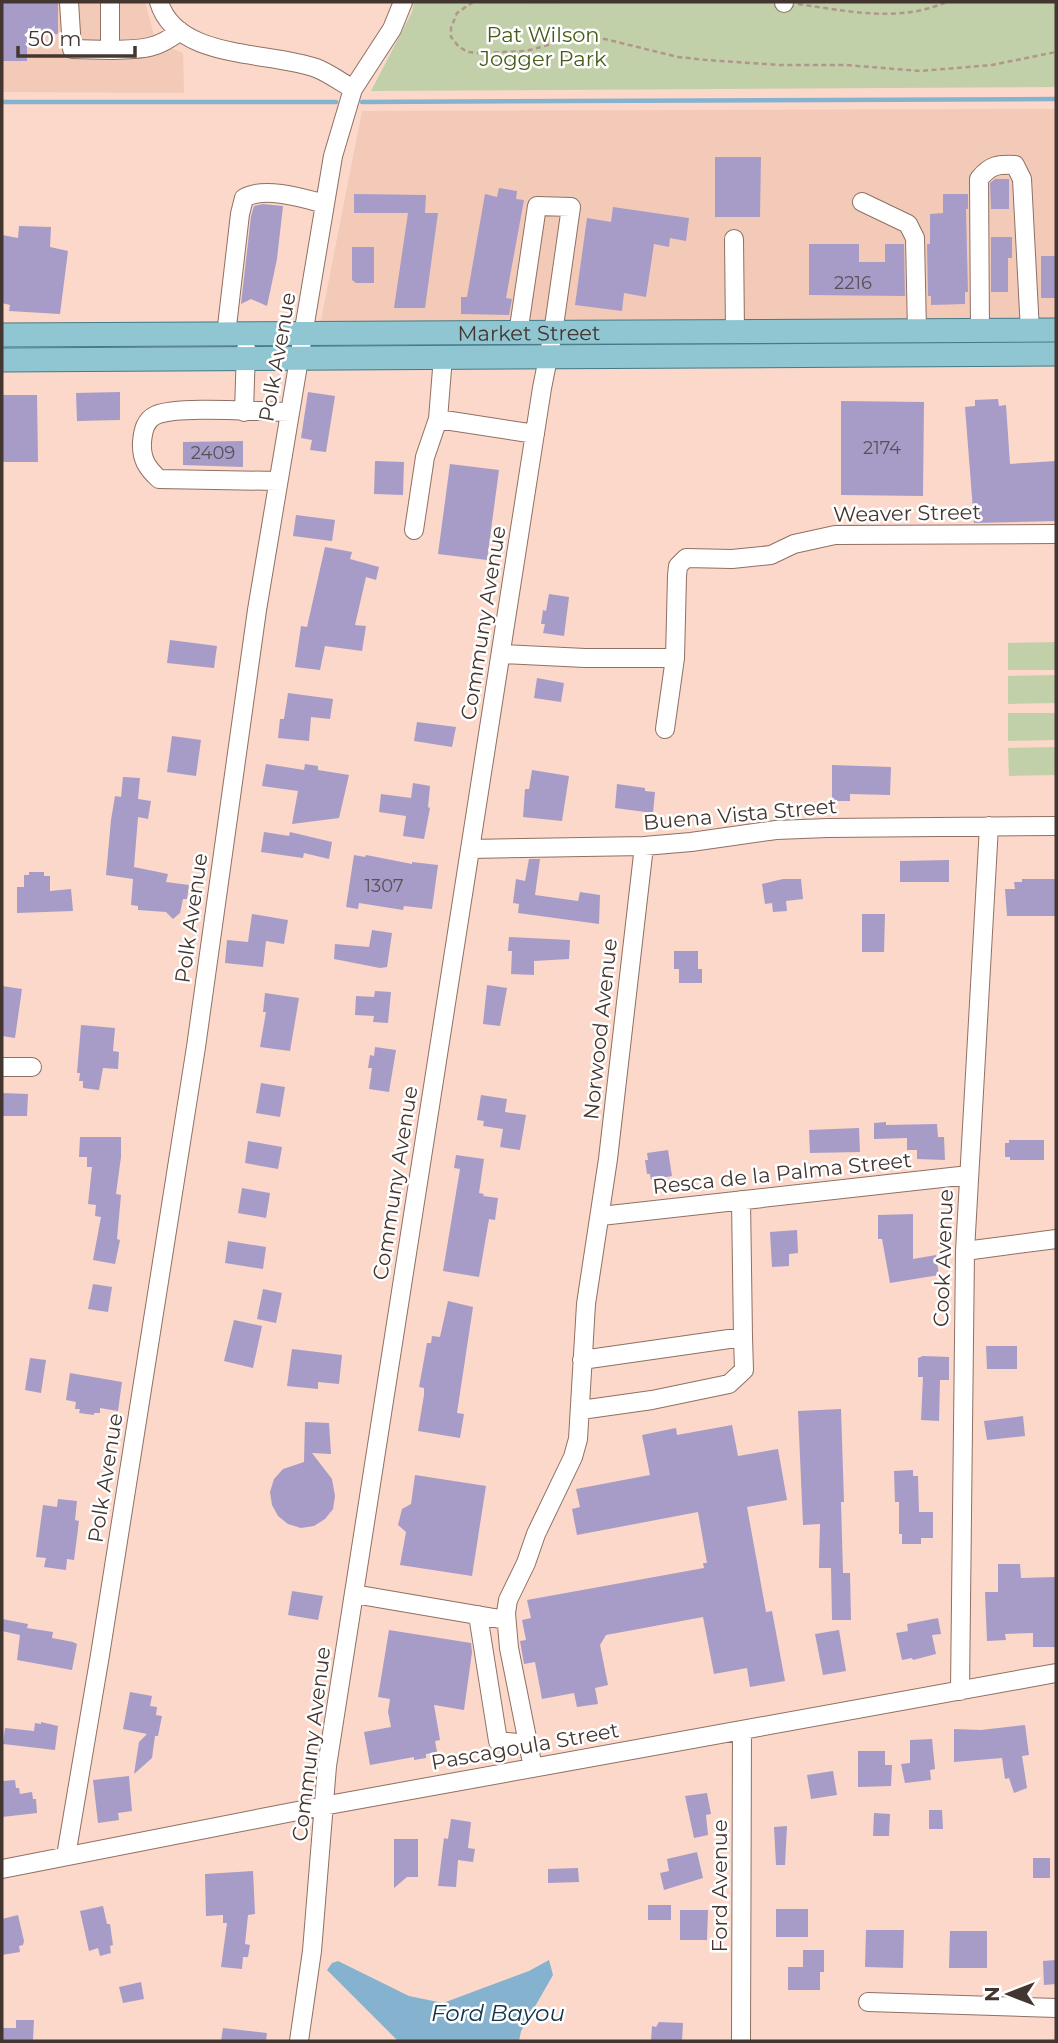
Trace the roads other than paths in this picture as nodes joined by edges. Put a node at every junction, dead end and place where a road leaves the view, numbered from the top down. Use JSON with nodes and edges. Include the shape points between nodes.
{"nodes":[{"id":1,"x":69,"y":2,"type":"edge"},
{"id":2,"x":110,"y":2,"type":"edge"},
{"id":3,"x":159,"y":2,"type":"edge"},
{"id":4,"x":403,"y":2,"type":"edge"},
{"id":5,"x":180,"y":31,"type":"junction"},
{"id":6,"x":110,"y":50,"type":"junction"},
{"id":7,"x":353,"y":89,"type":"junction"},
{"id":8,"x":862,"y":202,"type":"dead end"},
{"id":9,"x":325,"y":204,"type":"junction"},
{"id":10,"x":734,"y":239,"type":"dead end"},
{"id":11,"x":1056,"y":330,"type":"edge"},
{"id":12,"x":917,"y":331,"type":"junction"},
{"id":13,"x":979,"y":331,"type":"junction"},
{"id":14,"x":1030,"y":331,"type":"junction"},
{"id":15,"x":735,"y":332,"type":"junction"},
{"id":16,"x":553,"y":333,"type":"junction"},
{"id":17,"x":518,"y":334,"type":"junction"},
{"id":18,"x":2,"y":335,"type":"edge"},
{"id":19,"x":304,"y":335,"type":"junction"},
{"id":20,"x":239,"y":343,"type":"junction"},
{"id":21,"x":1056,"y":355,"type":"edge"},
{"id":22,"x":548,"y":357,"type":"junction"},
{"id":23,"x":299,"y":358,"type":"junction"},
{"id":24,"x":443,"y":358,"type":"junction"},
{"id":25,"x":2,"y":360,"type":"edge"},
{"id":26,"x":244,"y":412,"type":"junction"},
{"id":27,"x":290,"y":412,"type":"junction"},
{"id":28,"x":439,"y":419,"type":"junction"},
{"id":29,"x":535,"y":433,"type":"junction"},
{"id":30,"x":278,"y":481,"type":"junction"},
{"id":31,"x":414,"y":530,"type":"dead end"},
{"id":32,"x":1056,"y":534,"type":"edge"},
{"id":33,"x":502,"y":654,"type":"junction"},
{"id":34,"x":674,"y":658,"type":"junction"},
{"id":35,"x":665,"y":729,"type":"dead end"},
{"id":36,"x":989,"y":826,"type":"junction"},
{"id":37,"x":1056,"y":826,"type":"edge"},
{"id":38,"x":643,"y":846,"type":"junction"},
{"id":39,"x":470,"y":849,"type":"junction"},
{"id":40,"x":2,"y":1067,"type":"edge"},
{"id":41,"x":33,"y":1067,"type":"dead end"},
{"id":42,"x":969,"y":1175,"type":"junction"},
{"id":43,"x":741,"y":1200,"type":"junction"},
{"id":44,"x":601,"y":1216,"type":"junction"},
{"id":45,"x":1056,"y":1240,"type":"edge"},
{"id":46,"x":965,"y":1251,"type":"junction"},
{"id":47,"x":743,"y":1337,"type":"junction"},
{"id":48,"x":582,"y":1360,"type":"junction"},
{"id":49,"x":581,"y":1410,"type":"junction"},
{"id":50,"x":354,"y":1594,"type":"junction"},
{"id":51,"x":478,"y":1615,"type":"junction"},
{"id":52,"x":506,"y":1620,"type":"junction"},
{"id":53,"x":1056,"y":1673,"type":"edge"},
{"id":54,"x":960,"y":1691,"type":"junction"},
{"id":55,"x":742,"y":1730,"type":"junction"},
{"id":56,"x":528,"y":1744,"type":"junction"},
{"id":57,"x":533,"y":1768,"type":"junction"},
{"id":58,"x":323,"y":1806,"type":"junction"},
{"id":59,"x":66,"y":1856,"type":"junction"},
{"id":60,"x":2,"y":1869,"type":"edge"},
{"id":61,"x":868,"y":2002,"type":"dead end"},
{"id":62,"x":1056,"y":2008,"type":"edge"},
{"id":63,"x":299,"y":2041,"type":"edge"},
{"id":64,"x":741,"y":2041,"type":"edge"}],
"edges":[{"from":1,"to":6,"type":"street","via":[[72,49]]},
{"from":2,"to":6,"type":"street"},
{"from":3,"to":5,"type":"street"},
{"from":4,"to":7,"type":"street","name":"Polk Avenue","via":[[392,29]]},
{"from":5,"to":6,"type":"street","via":[[150,48]]},
{"from":5,"to":7,"type":"street","via":[[224,50],[315,67]]},
{"from":7,"to":9,"type":"street","name":"Polk Avenue"},
{"from":8,"to":12,"type":"street","via":[[908,224],[915,238]]},
{"from":9,"to":19,"type":"street","name":"Polk Avenue"},
{"from":9,"to":20,"type":"street","via":[[288,194],[244,198]]},
{"from":10,"to":15,"type":"street"},
{"from":11,"to":14,"type":"main road","name":"Market Street"},
{"from":12,"to":13,"type":"main road","name":"Market Street"},
{"from":12,"to":15,"type":"main road","name":"Market Street"},
{"from":13,"to":14,"type":"main road","name":"Market Street"},
{"from":13,"to":14,"type":"street","via":[[979,179],[987,168],[998,164],[1015,165],[1022,179]]},
{"from":15,"to":16,"type":"main road","name":"Market Street"},
{"from":16,"to":17,"type":"main road","name":"Market Street"},
{"from":16,"to":17,"type":"street","name":"Communy Avenue","via":[[571,207],[537,206]]},
{"from":16,"to":22,"type":"street","name":"Communy Avenue"},
{"from":17,"to":19,"type":"main road","name":"Market Street"},
{"from":18,"to":20,"type":"main road","name":"Market Street"},
{"from":19,"to":20,"type":"main road","name":"Market Street"},
{"from":19,"to":23,"type":"street","name":"Polk Avenue"},
{"from":20,"to":23,"type":"main road","name":"Market Street"},
{"from":20,"to":25,"type":"main road","name":"Market Street"},
{"from":20,"to":26,"type":"street"},
{"from":21,"to":22,"type":"main road","name":"Market Street"},
{"from":22,"to":24,"type":"main road","name":"Market Street"},
{"from":22,"to":29,"type":"street","name":"Communy Avenue"},
{"from":23,"to":24,"type":"main road","name":"Market Street"},
{"from":23,"to":27,"type":"street","name":"Polk Avenue"},
{"from":24,"to":28,"type":"street"},
{"from":26,"to":27,"type":"street"},
{"from":26,"to":30,"type":"street","via":[[154,415],[144,427],[146,467],[159,479]]},
{"from":27,"to":30,"type":"street","name":"Polk Avenue"},
{"from":28,"to":29,"type":"street"},
{"from":28,"to":31,"type":"street","via":[[425,457]]},
{"from":29,"to":33,"type":"street","name":"Communy Avenue"},
{"from":30,"to":59,"type":"street","name":"Polk Avenue","via":[[194,1060]]},
{"from":32,"to":34,"type":"street","name":"Weaver Street","via":[[835,535],[794,544],[771,555],[686,558],[677,576]]},
{"from":33,"to":34,"type":"street"},
{"from":33,"to":39,"type":"street","name":"Communy Avenue"},
{"from":34,"to":35,"type":"street"},
{"from":36,"to":37,"type":"street","name":"Buena Vista Street"},
{"from":36,"to":38,"type":"street","name":"Buena Vista Street","via":[[776,830]]},
{"from":36,"to":42,"type":"street","name":"Cook Avenue"},
{"from":38,"to":39,"type":"street","name":"Buena Vista Street"},
{"from":38,"to":44,"type":"street","name":"Norwood Avenue"},
{"from":39,"to":50,"type":"street","name":"Communy Avenue"},
{"from":40,"to":41,"type":"street"},
{"from":42,"to":43,"type":"street","name":"Resca de la Palma Street"},
{"from":42,"to":46,"type":"street","name":"Cook Avenue"},
{"from":43,"to":44,"type":"street","name":"Resca de la Palma Street"},
{"from":43,"to":47,"type":"street"},
{"from":44,"to":48,"type":"street","name":"Norwood Avenue"},
{"from":45,"to":46,"type":"street"},
{"from":46,"to":54,"type":"street","name":"Cook Avenue"},
{"from":47,"to":48,"type":"street"},
{"from":47,"to":49,"type":"street","via":[[744,1370],[729,1384]]},
{"from":48,"to":49,"type":"street","name":"Norwood Avenue"},
{"from":49,"to":52,"type":"street","name":"Norwood Avenue","via":[[573,1457],[536,1534],[509,1600]]},
{"from":50,"to":51,"type":"street"},
{"from":50,"to":58,"type":"street","name":"Communy Avenue"},
{"from":51,"to":52,"type":"street"},
{"from":51,"to":56,"type":"street","via":[[498,1741]]},
{"from":52,"to":56,"type":"street"},
{"from":53,"to":54,"type":"street","name":"Pascagoula Street"},
{"from":54,"to":55,"type":"street","name":"Pascagoula Street"},
{"from":55,"to":57,"type":"street","name":"Pascagoula Street"},
{"from":55,"to":64,"type":"street","name":"Ford Avenue"},
{"from":56,"to":57,"type":"street"},
{"from":57,"to":58,"type":"street","name":"Pascagoula Street"},
{"from":58,"to":59,"type":"street","name":"Pascagoula Street"},
{"from":58,"to":63,"type":"street","name":"Communy Avenue"},
{"from":59,"to":60,"type":"street","name":"Pascagoula Street"},
{"from":61,"to":62,"type":"street"}]}
